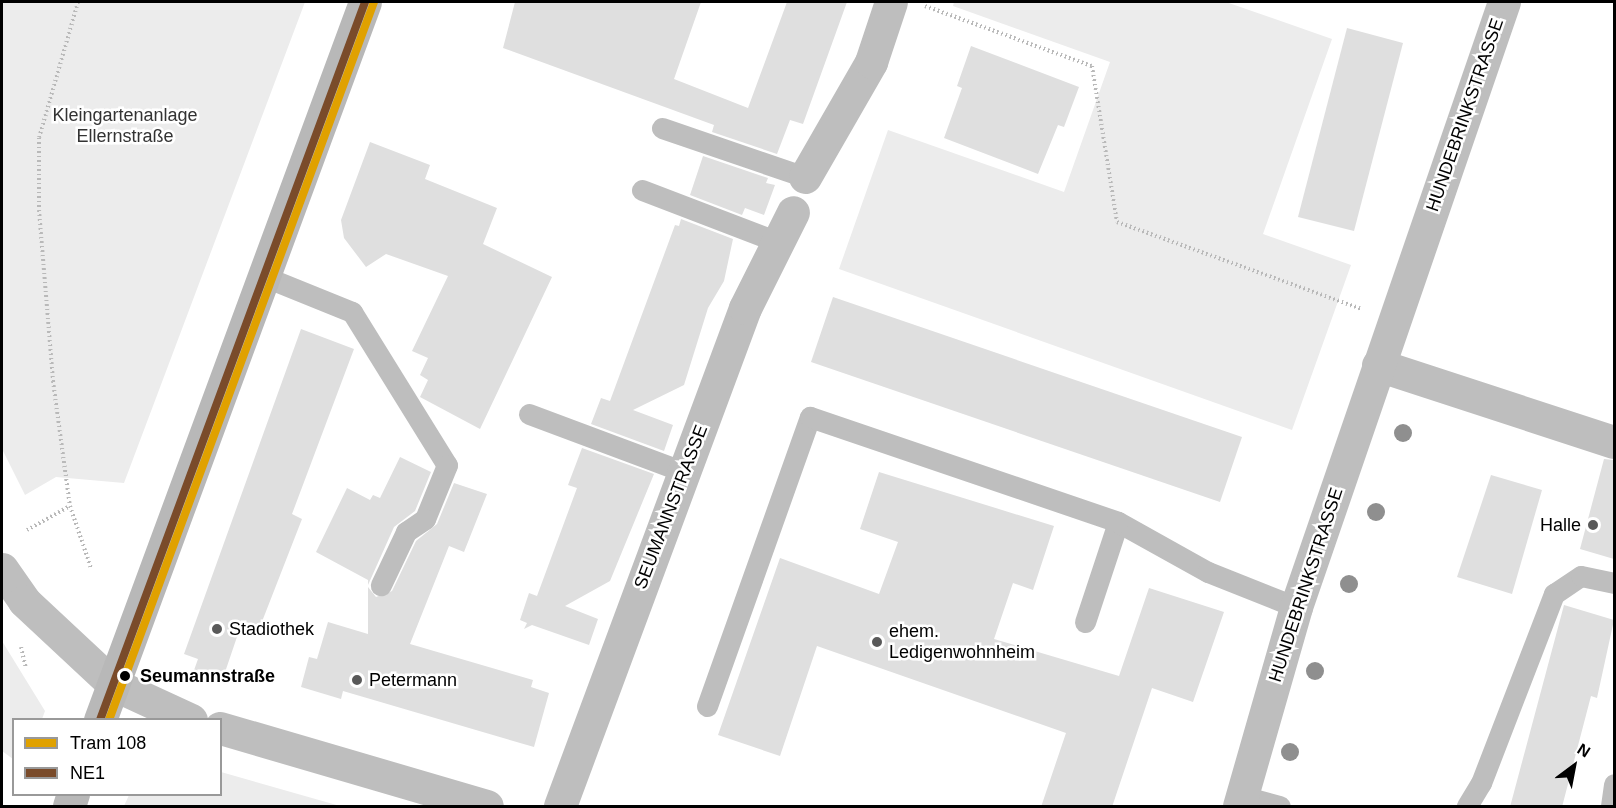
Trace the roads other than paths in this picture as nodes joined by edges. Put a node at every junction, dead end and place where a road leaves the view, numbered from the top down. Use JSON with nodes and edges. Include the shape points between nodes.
{"nodes":[{"id":1,"x":364,"y":2,"type":"edge"},
{"id":2,"x":891,"y":2,"type":"edge"},
{"id":3,"x":1504,"y":2,"type":"edge"},
{"id":4,"x":662,"y":128,"type":"dead end"},
{"id":5,"x":805,"y":177,"type":"joint"},
{"id":6,"x":642,"y":190,"type":"dead end"},
{"id":7,"x":793,"y":212,"type":"dead end"},
{"id":8,"x":778,"y":242,"type":"junction"},
{"id":9,"x":263,"y":276,"type":"junction"},
{"id":10,"x":1378,"y":365,"type":"junction"},
{"id":11,"x":529,"y":414,"type":"dead end"},
{"id":12,"x":1614,"y":442,"type":"edge"},
{"id":13,"x":684,"y":472,"type":"junction"},
{"id":14,"x":1118,"y":522,"type":"junction"},
{"id":15,"x":2,"y":569,"type":"edge"},
{"id":16,"x":1614,"y":583,"type":"edge"},
{"id":17,"x":381,"y":585,"type":"dead end"},
{"id":18,"x":1296,"y":607,"type":"junction"},
{"id":19,"x":1084,"y":622,"type":"dead end"},
{"id":20,"x":113,"y":684,"type":"junction"},
{"id":21,"x":707,"y":706,"type":"dead end"},
{"id":22,"x":101,"y":718,"type":"edge"},
{"id":23,"x":186,"y":718,"type":"edge"},
{"id":24,"x":222,"y":729,"type":"edge"},
{"id":25,"x":1614,"y":784,"type":"edge"},
{"id":26,"x":1241,"y":801,"type":"edge"},
{"id":27,"x":487,"y":807,"type":"edge"},
{"id":28,"x":560,"y":807,"type":"edge"},
{"id":29,"x":1280,"y":807,"type":"edge"},
{"id":30,"x":1467,"y":807,"type":"edge"},
{"id":31,"x":1611,"y":807,"type":"edge"}],
"edges":[{"from":1,"to":9,"type":"main road"},
{"from":2,"to":5,"type":"street","via":[[870,62]]},
{"from":3,"to":10,"type":"street","name":"HUNDEBRINKSTRASSE"},
{"from":4,"to":5,"type":"lane"},
{"from":6,"to":8,"type":"lane"},
{"from":7,"to":8,"type":"street","name":"SEUMANNSTRASSE"},
{"from":8,"to":13,"type":"street","name":"SEUMANNSTRASSE","via":[[745,308]]},
{"from":9,"to":17,"type":"lane","via":[[352,312],[447,465],[425,519],[406,532]]},
{"from":9,"to":20,"type":"main road"},
{"from":10,"to":12,"type":"street"},
{"from":10,"to":18,"type":"street","name":"HUNDEBRINKSTRASSE"},
{"from":11,"to":13,"type":"lane"},
{"from":13,"to":28,"type":"street","name":"SEUMANNSTRASSE"},
{"from":14,"to":18,"type":"lane","via":[[1208,572]]},
{"from":14,"to":19,"type":"lane"},
{"from":14,"to":21,"type":"lane","via":[[810,417]]},
{"from":15,"to":20,"type":"street","via":[[44,621]]},
{"from":16,"to":30,"type":"lane","via":[[1581,576],[1554,594],[1481,783]]},
{"from":18,"to":26,"type":"street","name":"HUNDEBRINKSTRASSE"},
{"from":20,"to":22,"type":"main road"},
{"from":20,"to":23,"type":"street"},
{"from":24,"to":27,"type":"street"},
{"from":25,"to":31,"type":"lane"},
{"from":26,"to":29,"type":"lane"}]}
